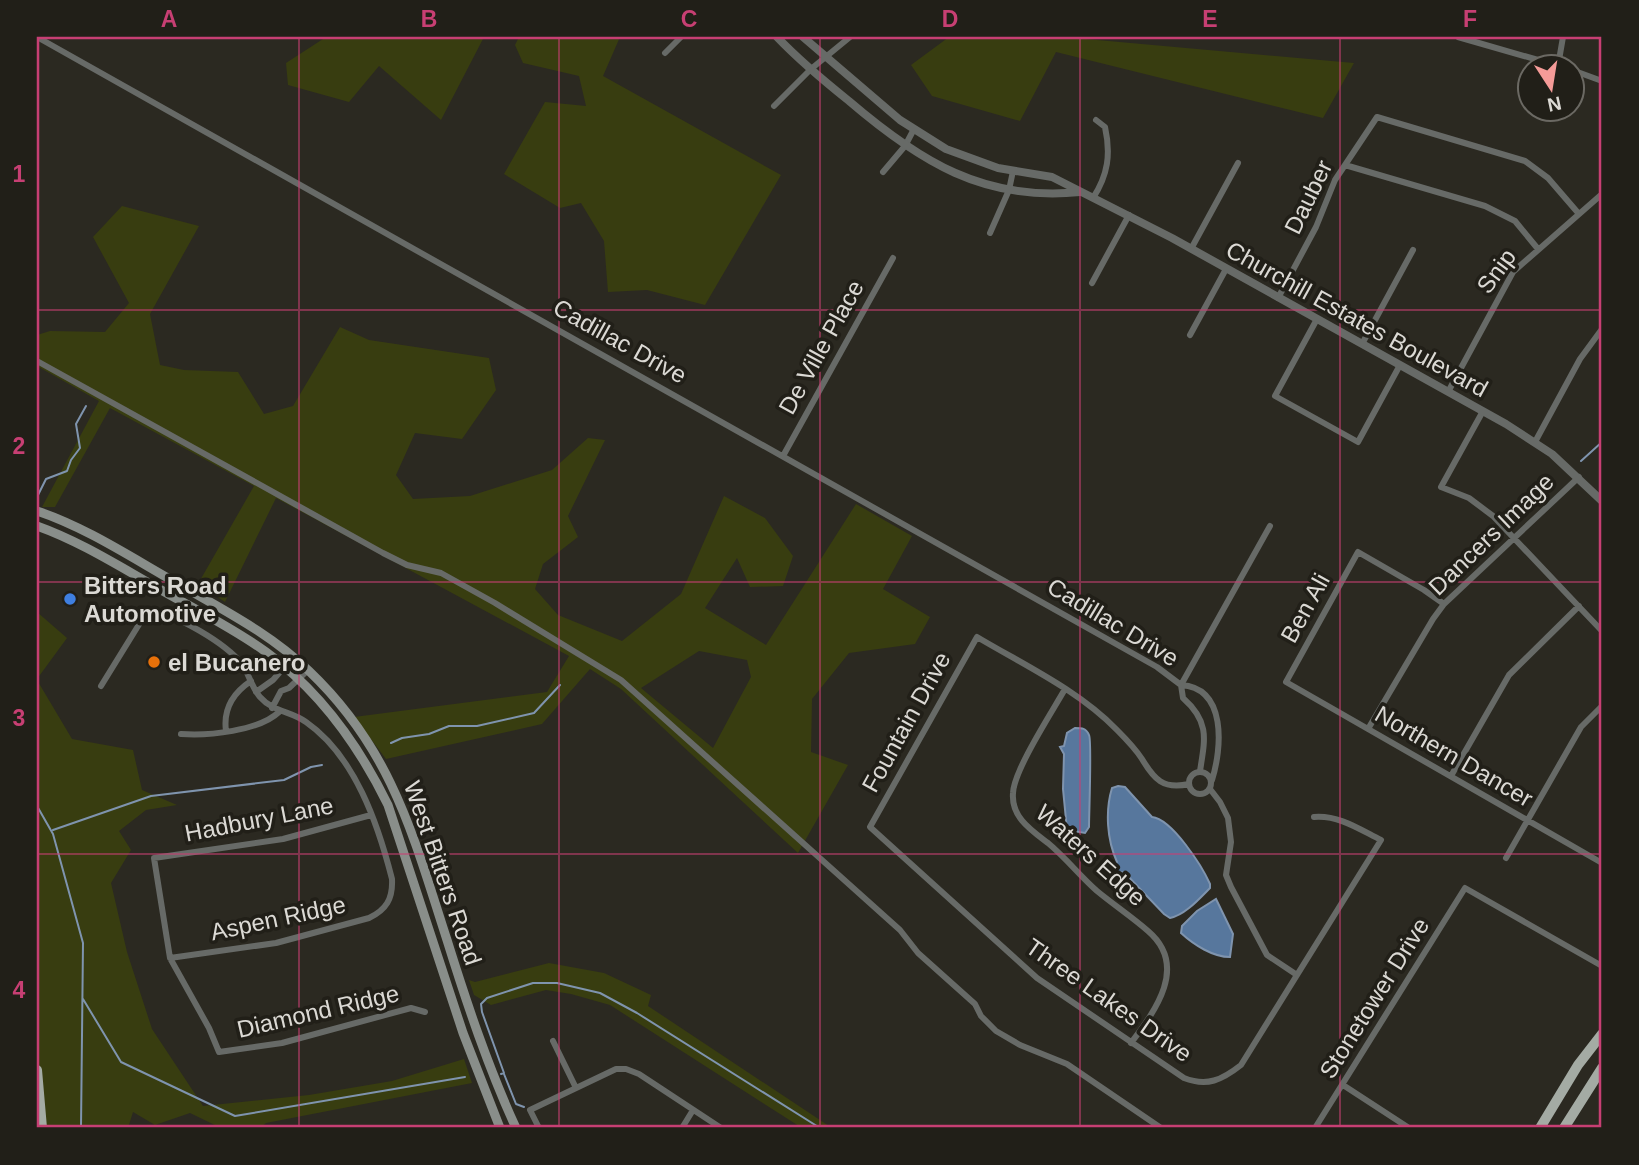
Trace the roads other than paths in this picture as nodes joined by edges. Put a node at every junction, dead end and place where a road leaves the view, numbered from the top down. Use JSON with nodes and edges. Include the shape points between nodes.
{"nodes":[{"id":1,"x":37,"y":37,"type":"edge"},
{"id":2,"x":681,"y":37,"type":"edge"},
{"id":3,"x":777,"y":37,"type":"edge"},
{"id":4,"x":803,"y":37,"type":"edge"},
{"id":5,"x":850,"y":37,"type":"edge"},
{"id":6,"x":1458,"y":37,"type":"edge"},
{"id":7,"x":665,"y":53,"type":"dead end"},
{"id":8,"x":1516,"y":54,"type":"edge"},
{"id":9,"x":826,"y":57,"type":"junction"},
{"id":10,"x":811,"y":69,"type":"junction"},
{"id":11,"x":774,"y":106,"type":"dead end"},
{"id":12,"x":1096,"y":120,"type":"dead end"},
{"id":13,"x":914,"y":129,"type":"junction"},
{"id":14,"x":905,"y":146,"type":"junction"},
{"id":15,"x":1238,"y":163,"type":"dead end"},
{"id":16,"x":1345,"y":164,"type":"junction"},
{"id":17,"x":1013,"y":171,"type":"junction"},
{"id":18,"x":883,"y":172,"type":"dead end"},
{"id":19,"x":1009,"y":190,"type":"junction"},
{"id":20,"x":1080,"y":192,"type":"junction"},
{"id":21,"x":1602,"y":194,"type":"edge"},
{"id":22,"x":1094,"y":198,"type":"junction"},
{"id":23,"x":1579,"y":214,"type":"junction"},
{"id":24,"x":1129,"y":215,"type":"junction"},
{"id":25,"x":990,"y":233,"type":"dead end"},
{"id":26,"x":1191,"y":249,"type":"junction"},
{"id":27,"x":1538,"y":249,"type":"junction"},
{"id":28,"x":1413,"y":250,"type":"dead end"},
{"id":29,"x":893,"y":258,"type":"dead end"},
{"id":30,"x":1226,"y":269,"type":"junction"},
{"id":31,"x":1092,"y":283,"type":"dead end"},
{"id":32,"x":1278,"y":298,"type":"junction"},
{"id":33,"x":1317,"y":319,"type":"junction"},
{"id":34,"x":1602,"y":329,"type":"edge"},
{"id":35,"x":1190,"y":335,"type":"dead end"},
{"id":36,"x":1362,"y":344,"type":"junction"},
{"id":37,"x":37,"y":360,"type":"edge"},
{"id":38,"x":1400,"y":365,"type":"junction"},
{"id":39,"x":1448,"y":391,"type":"junction"},
{"id":40,"x":1483,"y":411,"type":"junction"},
{"id":41,"x":1535,"y":442,"type":"junction"},
{"id":42,"x":783,"y":456,"type":"junction"},
{"id":43,"x":1579,"y":477,"type":"junction"},
{"id":44,"x":1602,"y":501,"type":"edge"},
{"id":45,"x":37,"y":511,"type":"edge"},
{"id":46,"x":37,"y":526,"type":"edge"},
{"id":47,"x":1270,"y":526,"type":"dead end"},
{"id":48,"x":1514,"y":537,"type":"junction"},
{"id":49,"x":125,"y":554,"type":"junction"},
{"id":50,"x":119,"y":566,"type":"junction"},
{"id":51,"x":1444,"y":604,"type":"junction"},
{"id":52,"x":1578,"y":606,"type":"junction"},
{"id":53,"x":1602,"y":631,"type":"edge"},
{"id":54,"x":293,"y":657,"type":"junction"},
{"id":55,"x":284,"y":667,"type":"junction"},
{"id":56,"x":308,"y":670,"type":"junction"},
{"id":57,"x":273,"y":680,"type":"junction"},
{"id":58,"x":298,"y":680,"type":"junction"},
{"id":59,"x":251,"y":681,"type":"junction"},
{"id":60,"x":1286,"y":682,"type":"joint"},
{"id":61,"x":1181,"y":685,"type":"junction"},
{"id":62,"x":102,"y":686,"type":"dead end"},
{"id":63,"x":1065,"y":689,"type":"junction"},
{"id":64,"x":281,"y":691,"type":"junction"},
{"id":65,"x":256,"y":692,"type":"junction"},
{"id":66,"x":1209,"y":701,"type":"junction"},
{"id":67,"x":1602,"y":706,"type":"edge"},
{"id":68,"x":276,"y":710,"type":"junction"},
{"id":69,"x":1196,"y":711,"type":"junction"},
{"id":70,"x":1368,"y":729,"type":"junction"},
{"id":71,"x":226,"y":731,"type":"junction"},
{"id":72,"x":181,"y":734,"type":"dead end"},
{"id":73,"x":1204,"y":741,"type":"junction"},
{"id":74,"x":1218,"y":742,"type":"junction"},
{"id":75,"x":384,"y":766,"type":"junction"},
{"id":76,"x":371,"y":771,"type":"junction"},
{"id":77,"x":1200,"y":771,"type":"junction"},
{"id":78,"x":1451,"y":776,"type":"junction"},
{"id":79,"x":1212,"y":780,"type":"junction"},
{"id":80,"x":1189,"y":784,"type":"junction"},
{"id":81,"x":1209,"y":789,"type":"junction"},
{"id":82,"x":371,"y":816,"type":"junction"},
{"id":83,"x":1314,"y":817,"type":"dead end"},
{"id":84,"x":1528,"y":821,"type":"junction"},
{"id":85,"x":870,"y":827,"type":"joint"},
{"id":86,"x":1506,"y":858,"type":"dead end"},
{"id":87,"x":1602,"y":863,"type":"edge"},
{"id":88,"x":170,"y":958,"type":"junction"},
{"id":89,"x":1602,"y":966,"type":"edge"},
{"id":90,"x":1297,"y":975,"type":"junction"},
{"id":91,"x":425,"y":1012,"type":"dead end"},
{"id":92,"x":476,"y":1029,"type":"junction"},
{"id":93,"x":463,"y":1033,"type":"junction"},
{"id":94,"x":1602,"y":1034,"type":"edge"},
{"id":95,"x":553,"y":1041,"type":"dead end"},
{"id":96,"x":1131,"y":1043,"type":"junction"},
{"id":97,"x":1602,"y":1068,"type":"edge"},
{"id":98,"x":37,"y":1070,"type":"edge"},
{"id":99,"x":1343,"y":1085,"type":"junction"},
{"id":100,"x":576,"y":1088,"type":"junction"},
{"id":101,"x":693,"y":1110,"type":"junction"},
{"id":102,"x":42,"y":1128,"type":"edge"},
{"id":103,"x":500,"y":1128,"type":"edge"},
{"id":104,"x":516,"y":1128,"type":"edge"},
{"id":105,"x":539,"y":1128,"type":"edge"},
{"id":106,"x":682,"y":1128,"type":"edge"},
{"id":107,"x":721,"y":1128,"type":"edge"},
{"id":108,"x":1161,"y":1128,"type":"edge"},
{"id":109,"x":1315,"y":1128,"type":"edge"},
{"id":110,"x":1409,"y":1128,"type":"edge"},
{"id":111,"x":1540,"y":1128,"type":"edge"},
{"id":112,"x":1564,"y":1128,"type":"edge"}],
"edges":[{"from":1,"to":42,"type":"street","name":"Cadillac Drive"},
{"from":2,"to":7,"type":"street"},
{"from":3,"to":10,"type":"street","name":"Churchill Estates Boulevard"},
{"from":4,"to":9,"type":"street","name":"Churchill Estates Boulevard"},
{"from":5,"to":9,"type":"street"},
{"from":6,"to":8,"type":"street"},
{"from":9,"to":10,"type":"street"},
{"from":9,"to":13,"type":"street","name":"Churchill Estates Boulevard"},
{"from":10,"to":11,"type":"street"},
{"from":10,"to":14,"type":"street","name":"Churchill Estates Boulevard"},
{"from":12,"to":22,"type":"street","via":[[1105,127],[1109,160]]},
{"from":13,"to":14,"type":"street"},
{"from":13,"to":17,"type":"street","name":"Churchill Estates Boulevard","via":[[971,160]]},
{"from":14,"to":18,"type":"street"},
{"from":14,"to":19,"type":"street","name":"Churchill Estates Boulevard","via":[[938,166]]},
{"from":15,"to":26,"type":"street"},
{"from":16,"to":23,"type":"street","name":"Dauber","via":[[1377,117],[1525,161],[1548,178]]},
{"from":16,"to":27,"type":"street","via":[[1485,205],[1515,221]]},
{"from":16,"to":32,"type":"street","name":"Dauber"},
{"from":17,"to":19,"type":"street"},
{"from":17,"to":20,"type":"street","name":"Churchill Estates Boulevard","via":[[1052,177]]},
{"from":19,"to":20,"type":"street","name":"Churchill Estates Boulevard","via":[[1049,195]]},
{"from":19,"to":25,"type":"street"},
{"from":20,"to":22,"type":"street","name":"Churchill Estates Boulevard"},
{"from":21,"to":23,"type":"street","name":"Snip"},
{"from":22,"to":24,"type":"street","name":"Churchill Estates Boulevard"},
{"from":23,"to":27,"type":"street","name":"Snip"},
{"from":24,"to":26,"type":"street","name":"Churchill Estates Boulevard"},
{"from":24,"to":31,"type":"street"},
{"from":26,"to":30,"type":"street","name":"Churchill Estates Boulevard"},
{"from":27,"to":39,"type":"street","name":"Snip","via":[[1513,271]]},
{"from":28,"to":36,"type":"street"},
{"from":29,"to":42,"type":"street","name":"De Ville Place"},
{"from":30,"to":32,"type":"street","name":"Churchill Estates Boulevard"},
{"from":30,"to":35,"type":"street"},
{"from":32,"to":33,"type":"street","name":"Churchill Estates Boulevard"},
{"from":33,"to":36,"type":"street","name":"Churchill Estates Boulevard"},
{"from":33,"to":38,"type":"street","via":[[1275,396],[1358,442]]},
{"from":34,"to":41,"type":"street"},
{"from":36,"to":38,"type":"street","name":"Churchill Estates Boulevard"},
{"from":37,"to":108,"type":"street","via":[[383,553],[407,565],[441,573],[621,680],[900,930],[996,1031],[1066,1064]]},
{"from":38,"to":39,"type":"street","name":"Churchill Estates Boulevard"},
{"from":39,"to":40,"type":"street","name":"Churchill Estates Boulevard"},
{"from":40,"to":41,"type":"street","name":"Churchill Estates Boulevard"},
{"from":40,"to":48,"type":"street","via":[[1441,487],[1477,503]]},
{"from":41,"to":43,"type":"street","name":"Churchill Estates Boulevard"},
{"from":42,"to":61,"type":"street","name":"Cadillac Drive","via":[[1157,667]]},
{"from":43,"to":44,"type":"street","name":"Churchill Estates Boulevard"},
{"from":43,"to":48,"type":"street","name":"Dancers Image"},
{"from":45,"to":49,"type":"main road","name":"West Bitters Road"},
{"from":46,"to":50,"type":"main road","name":"West Bitters Road"},
{"from":47,"to":61,"type":"street"},
{"from":48,"to":51,"type":"street","name":"Dancers Image"},
{"from":48,"to":52,"type":"street"},
{"from":49,"to":50,"type":"main road"},
{"from":49,"to":54,"type":"main road","name":"West Bitters Road","via":[[265,634]]},
{"from":50,"to":55,"type":"main road","name":"West Bitters Road","via":[[242,636]]},
{"from":51,"to":60,"type":"street","name":"Ben Ali","via":[[1358,552]]},
{"from":51,"to":70,"type":"street","name":"Dancers Image"},
{"from":52,"to":53,"type":"street"},
{"from":52,"to":78,"type":"street","via":[[1509,675]]},
{"from":54,"to":55,"type":"street"},
{"from":54,"to":56,"type":"main road","name":"West Bitters Road"},
{"from":55,"to":57,"type":"street"},
{"from":55,"to":58,"type":"main road","name":"West Bitters Road"},
{"from":56,"to":58,"type":"street"},
{"from":56,"to":75,"type":"main road","name":"West Bitters Road","via":[[362,731]]},
{"from":57,"to":64,"type":"street"},
{"from":57,"to":65,"type":"street"},
{"from":58,"to":64,"type":"street"},
{"from":58,"to":76,"type":"main road","name":"West Bitters Road","via":[[338,722]]},
{"from":59,"to":62,"type":"street","via":[[223,646],[170,616],[150,612]]},
{"from":59,"to":65,"type":"street"},
{"from":59,"to":71,"type":"street","via":[[229,703]]},
{"from":60,"to":70,"type":"street","name":"Northern Dancer"},
{"from":61,"to":66,"type":"street","name":"Cadillac Drive","via":[[1193,686]]},
{"from":61,"to":69,"type":"street","via":[[1183,698]]},
{"from":63,"to":80,"type":"street","via":[[1104,716],[1159,782]]},
{"from":63,"to":85,"type":"street","name":"Fountain Drive","via":[[977,636]]},
{"from":63,"to":96,"type":"street","name":"Waters Edge","via":[[1017,774],[1012,797],[1019,818],[1161,946],[1165,989]]},
{"from":64,"to":68,"type":"street"},
{"from":65,"to":68,"type":"street"},
{"from":66,"to":69,"type":"street"},
{"from":66,"to":74,"type":"street","via":[[1217,712]]},
{"from":67,"to":84,"type":"street","via":[[1581,726]]},
{"from":68,"to":71,"type":"street","via":[[261,725]]},
{"from":68,"to":82,"type":"street","via":[[306,722],[340,755]]},
{"from":69,"to":73,"type":"street"},
{"from":70,"to":78,"type":"street","name":"Northern Dancer"},
{"from":71,"to":72,"type":"street"},
{"from":73,"to":74,"type":"street"},
{"from":73,"to":77,"type":"street"},
{"from":74,"to":79,"type":"street"},
{"from":75,"to":76,"type":"main road"},
{"from":75,"to":92,"type":"main road","name":"West Bitters Road","via":[[416,844]]},
{"from":76,"to":93,"type":"main road","name":"West Bitters Road","via":[[400,838]]},
{"from":77,"to":79,"type":"street"},
{"from":77,"to":80,"type":"street","via":[[1190,776]]},
{"from":78,"to":84,"type":"street","name":"Northern Dancer"},
{"from":79,"to":81,"type":"street"},
{"from":80,"to":81,"type":"street","via":[[1198,794]]},
{"from":81,"to":90,"type":"street","via":[[1228,818],[1231,842],[1226,875],[1231,887],[1268,955]]},
{"from":82,"to":88,"type":"street","name":"Aspen Ridge","via":[[392,879],[389,902],[380,913],[293,939]]},
{"from":82,"to":88,"type":"street","name":"Hadbury Lane","via":[[283,839],[154,858]]},
{"from":83,"to":90,"type":"street","name":"Three Lakes Drive","via":[[1341,819],[1381,840]]},
{"from":84,"to":86,"type":"street"},
{"from":84,"to":87,"type":"street","name":"Northern Dancer"},
{"from":85,"to":96,"type":"street","name":"Three Lakes Drive","via":[[1037,978]]},
{"from":88,"to":91,"type":"street","name":"Diamond Ridge","via":[[219,1052],[282,1043],[411,1007]]},
{"from":89,"to":99,"type":"street","name":"Stonetower Drive","via":[[1465,888]]},
{"from":90,"to":96,"type":"street","name":"Three Lakes Drive","via":[[1241,1065],[1217,1081],[1195,1083]]},
{"from":92,"to":93,"type":"main road"},
{"from":92,"to":104,"type":"main road","name":"West Bitters Road"},
{"from":93,"to":103,"type":"main road","name":"West Bitters Road"},
{"from":94,"to":111,"type":"main road"},
{"from":95,"to":100,"type":"street"},
{"from":97,"to":112,"type":"main road"},
{"from":98,"to":102,"type":"main road"},
{"from":99,"to":109,"type":"street","name":"Stonetower Drive"},
{"from":99,"to":110,"type":"street"},
{"from":100,"to":101,"type":"street","via":[[607,1072],[626,1069]]},
{"from":100,"to":105,"type":"street","via":[[530,1110]]},
{"from":101,"to":106,"type":"street"},
{"from":101,"to":107,"type":"street"}]}
